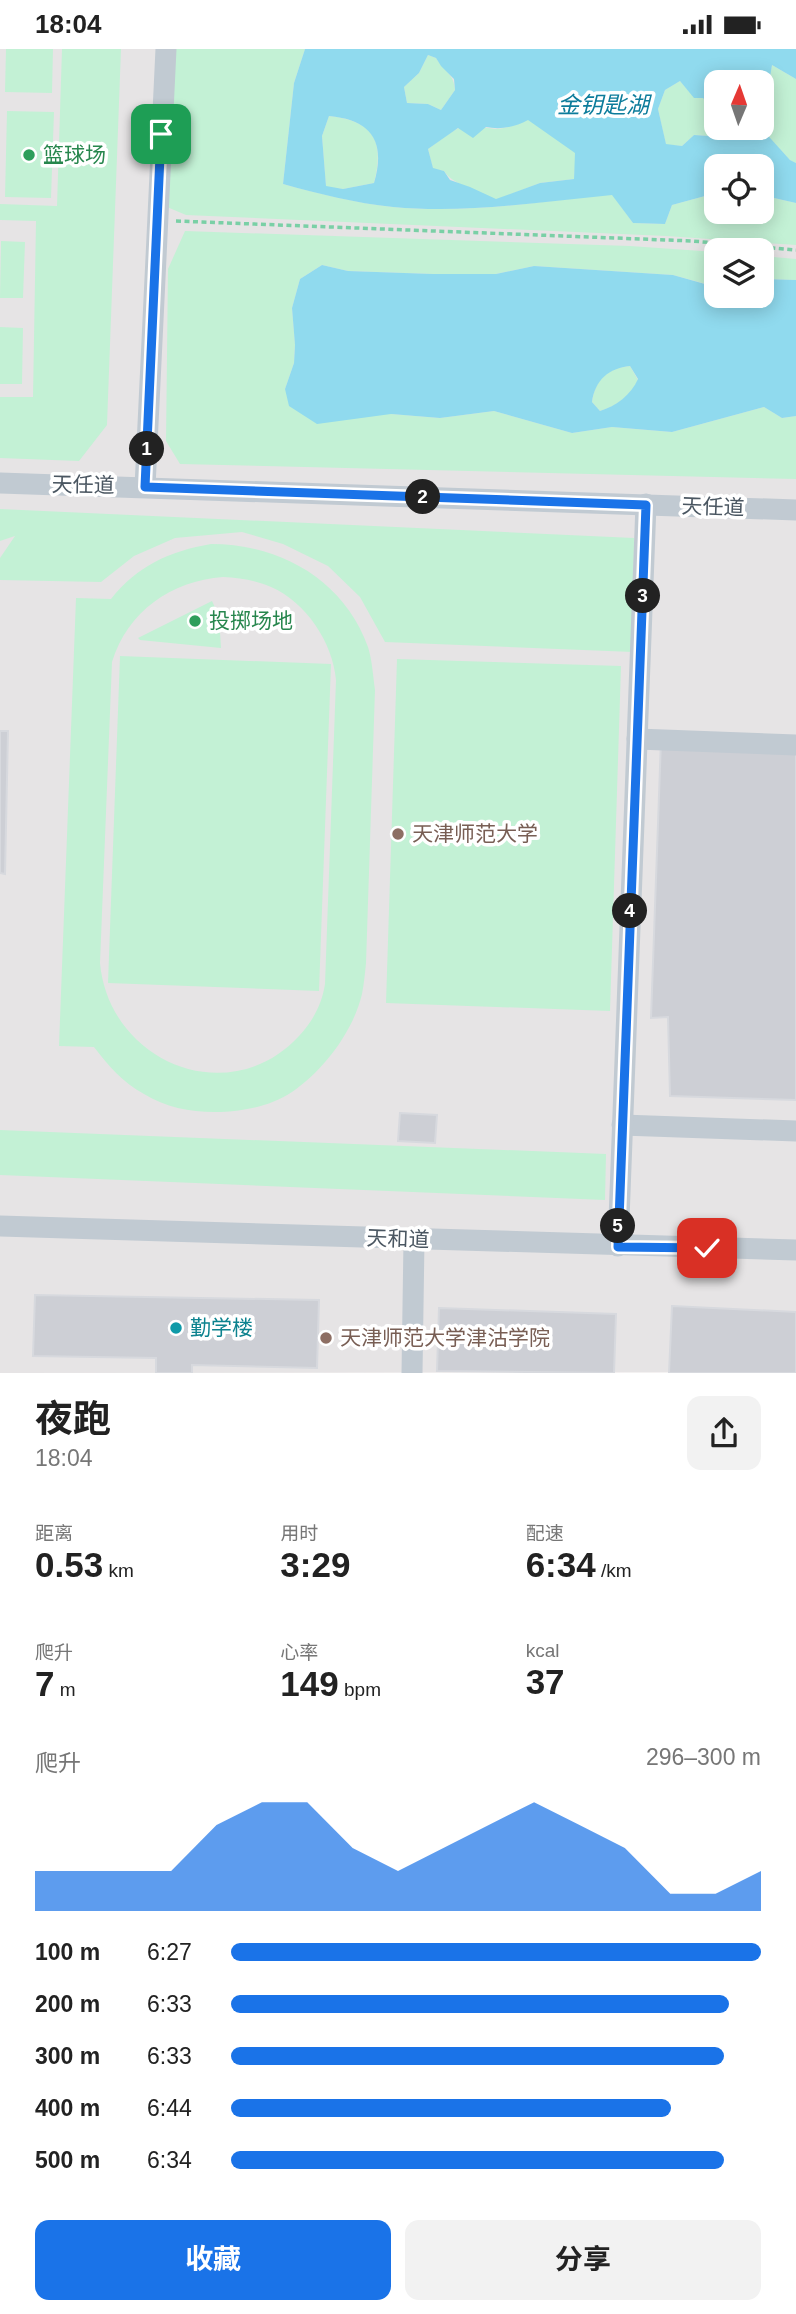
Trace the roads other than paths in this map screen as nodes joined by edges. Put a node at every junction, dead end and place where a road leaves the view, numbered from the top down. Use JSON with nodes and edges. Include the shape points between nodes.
{"nodes":[{"id":1,"x":166,"y":49,"type":"edge"},
{"id":2,"x":0,"y":483,"type":"edge"},
{"id":3,"x":145,"y":487,"type":"junction"},
{"id":4,"x":646,"y":505,"type":"junction"},
{"id":5,"x":796,"y":510,"type":"edge"},
{"id":6,"x":637,"y":739,"type":"junction"},
{"id":7,"x":796,"y":745,"type":"edge"},
{"id":8,"x":622,"y":1125,"type":"junction"},
{"id":9,"x":796,"y":1131,"type":"edge"},
{"id":10,"x":0,"y":1226,"type":"edge"},
{"id":11,"x":414,"y":1240,"type":"junction"},
{"id":12,"x":618,"y":1247,"type":"junction"},
{"id":13,"x":796,"y":1250,"type":"edge"},
{"id":14,"x":412,"y":1373,"type":"edge"}],
"edges":[{"from":1,"to":3,"type":"street"},
{"from":2,"to":3,"type":"street","name":"天任道"},
{"from":3,"to":4,"type":"street","name":"天任道"},
{"from":4,"to":5,"type":"street","name":"天任道"},
{"from":4,"to":6,"type":"street"},
{"from":6,"to":7,"type":"street"},
{"from":6,"to":8,"type":"street"},
{"from":8,"to":9,"type":"street"},
{"from":8,"to":12,"type":"street"},
{"from":10,"to":11,"type":"street","name":"天和道"},
{"from":11,"to":12,"type":"street","name":"天和道"},
{"from":11,"to":14,"type":"street"},
{"from":12,"to":13,"type":"street","name":"天和道"}]}
